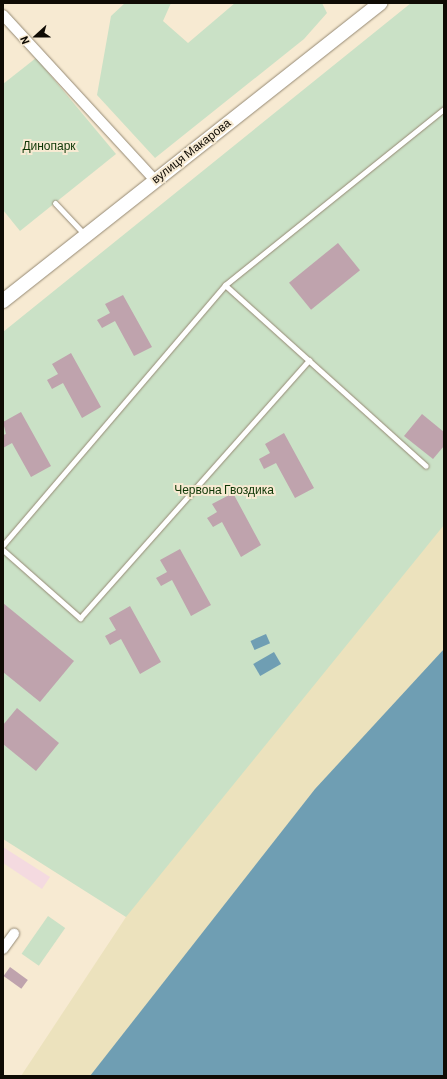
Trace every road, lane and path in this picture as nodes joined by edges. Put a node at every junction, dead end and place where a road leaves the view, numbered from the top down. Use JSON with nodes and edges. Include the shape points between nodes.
{"nodes":[{"id":1,"x":372,"y":7,"type":"edge"},
{"id":2,"x":3,"y":15,"type":"edge"},
{"id":3,"x":444,"y":109,"type":"edge"},
{"id":4,"x":154,"y":180,"type":"junction"},
{"id":5,"x":55,"y":202,"type":"dead end"},
{"id":6,"x":85,"y":235,"type":"junction"},
{"id":7,"x":225,"y":285,"type":"junction"},
{"id":8,"x":3,"y":301,"type":"edge"},
{"id":9,"x":309,"y":360,"type":"junction"},
{"id":10,"x":426,"y":466,"type":"dead end"},
{"id":11,"x":3,"y":545,"type":"edge"},
{"id":12,"x":3,"y":550,"type":"edge"},
{"id":13,"x":14,"y":934,"type":"dead end"},
{"id":14,"x":3,"y":949,"type":"edge"}],
"edges":[{"from":1,"to":4,"type":"main road","name":"вулиця Макарова"},
{"from":2,"to":4,"type":"street"},
{"from":3,"to":7,"type":"lane"},
{"from":4,"to":6,"type":"main road","name":"вулиця Макарова"},
{"from":5,"to":6,"type":"lane"},
{"from":6,"to":8,"type":"main road","name":"вулиця Макарова"},
{"from":7,"to":9,"type":"lane"},
{"from":7,"to":11,"type":"lane"},
{"from":9,"to":10,"type":"lane"},
{"from":9,"to":12,"type":"lane","via":[[80,618]]},
{"from":13,"to":14,"type":"street"}]}
